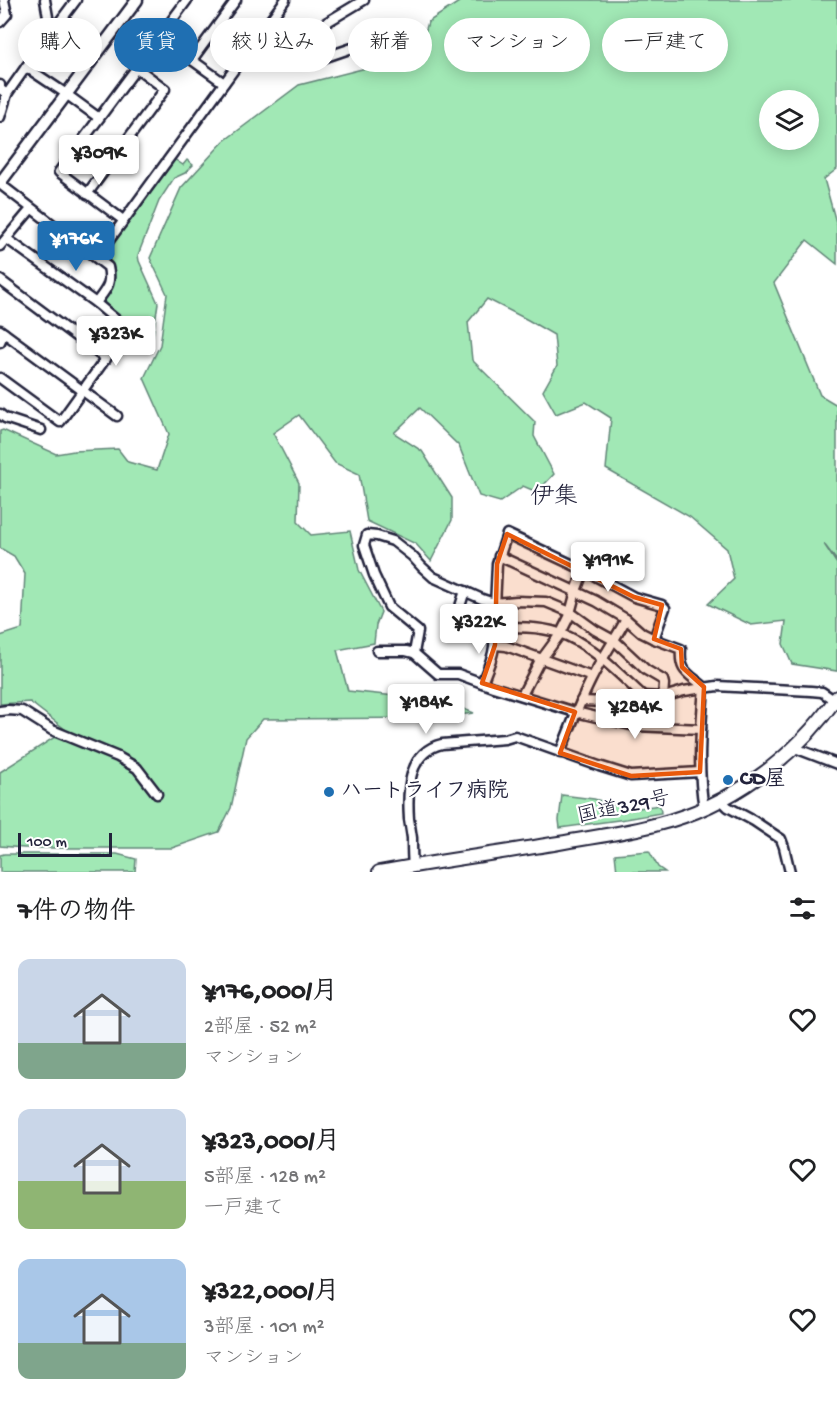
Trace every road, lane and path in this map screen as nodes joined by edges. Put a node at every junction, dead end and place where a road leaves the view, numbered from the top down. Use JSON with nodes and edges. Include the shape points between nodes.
{"nodes":[{"id":1,"x":4,"y":0,"type":"edge"},
{"id":2,"x":45,"y":0,"type":"edge"},
{"id":3,"x":75,"y":0,"type":"edge"},
{"id":4,"x":137,"y":0,"type":"edge"},
{"id":5,"x":187,"y":0,"type":"edge"},
{"id":6,"x":236,"y":0,"type":"edge"},
{"id":7,"x":285,"y":0,"type":"edge"},
{"id":8,"x":364,"y":0,"type":"edge"},
{"id":9,"x":48,"y":18,"type":"edge"},
{"id":10,"x":62,"y":18,"type":"edge"},
{"id":11,"x":174,"y":18,"type":"edge"},
{"id":12,"x":271,"y":18,"type":"edge"},
{"id":13,"x":334,"y":18,"type":"edge"},
{"id":14,"x":0,"y":22,"type":"edge"},
{"id":15,"x":198,"y":52,"type":"edge"},
{"id":16,"x":198,"y":64,"type":"edge"},
{"id":17,"x":22,"y":72,"type":"edge"},
{"id":18,"x":33,"y":72,"type":"edge"},
{"id":19,"x":134,"y":72,"type":"edge"},
{"id":20,"x":142,"y":72,"type":"edge"},
{"id":21,"x":232,"y":72,"type":"edge"},
{"id":22,"x":224,"y":83,"type":"junction"},
{"id":23,"x":0,"y":85,"type":"edge"},
{"id":24,"x":7,"y":94,"type":"junction"},
{"id":25,"x":67,"y":95,"type":"junction"},
{"id":26,"x":0,"y":117,"type":"edge"},
{"id":27,"x":99,"y":118,"type":"junction"},
{"id":28,"x":0,"y":183,"type":"edge"},
{"id":29,"x":87,"y":194,"type":"junction"},
{"id":30,"x":31,"y":209,"type":"junction"},
{"id":31,"x":123,"y":220,"type":"junction"},
{"id":32,"x":7,"y":239,"type":"junction"},
{"id":33,"x":0,"y":246,"type":"edge"},
{"id":34,"x":97,"y":257,"type":"junction"},
{"id":35,"x":0,"y":280,"type":"edge"},
{"id":36,"x":96,"y":303,"type":"junction"},
{"id":37,"x":1,"y":335,"type":"edge"},
{"id":38,"x":106,"y":359,"type":"junction"},
{"id":39,"x":0,"y":378,"type":"edge"},
{"id":40,"x":83,"y":391,"type":"junction"},
{"id":41,"x":0,"y":414,"type":"edge"},
{"id":42,"x":117,"y":416,"type":"dead end"},
{"id":43,"x":41,"y":430,"type":"dead end"},
{"id":44,"x":499,"y":556,"type":"junction"},
{"id":45,"x":584,"y":570,"type":"junction"},
{"id":46,"x":465,"y":591,"type":"junction"},
{"id":47,"x":576,"y":591,"type":"junction"},
{"id":48,"x":494,"y":603,"type":"junction"},
{"id":49,"x":570,"y":612,"type":"junction"},
{"id":50,"x":626,"y":619,"type":"junction"},
{"id":51,"x":494,"y":628,"type":"junction"},
{"id":52,"x":561,"y":633,"type":"junction"},
{"id":53,"x":654,"y":639,"type":"junction"},
{"id":54,"x":615,"y":641,"type":"junction"},
{"id":55,"x":495,"y":645,"type":"junction"},
{"id":56,"x":377,"y":651,"type":"dead end"},
{"id":57,"x":414,"y":653,"type":"junction"},
{"id":58,"x":541,"y":659,"type":"junction"},
{"id":59,"x":602,"y":660,"type":"junction"},
{"id":60,"x":592,"y":677,"type":"junction"},
{"id":61,"x":483,"y":683,"type":"junction"},
{"id":62,"x":704,"y":687,"type":"junction"},
{"id":63,"x":522,"y":695,"type":"junction"},
{"id":64,"x":643,"y":696,"type":"junction"},
{"id":65,"x":663,"y":697,"type":"junction"},
{"id":66,"x":836,"y":700,"type":"edge"},
{"id":67,"x":581,"y":701,"type":"junction"},
{"id":68,"x":0,"y":711,"type":"edge"},
{"id":69,"x":575,"y":712,"type":"junction"},
{"id":70,"x":701,"y":729,"type":"junction"},
{"id":71,"x":795,"y":748,"type":"junction"},
{"id":72,"x":560,"y":753,"type":"junction"},
{"id":73,"x":837,"y":764,"type":"edge"},
{"id":74,"x":700,"y":772,"type":"junction"},
{"id":75,"x":158,"y":794,"type":"dead end"},
{"id":76,"x":721,"y":800,"type":"junction"},
{"id":77,"x":704,"y":808,"type":"junction"},
{"id":78,"x":413,"y":866,"type":"junction"},
{"id":79,"x":379,"y":872,"type":"edge"},
{"id":80,"x":790,"y":872,"type":"edge"}],
"edges":[{"from":1,"to":14,"type":"street","via":[[7,14]]},
{"from":2,"to":9,"type":"street"},
{"from":3,"to":10,"type":"street"},
{"from":4,"to":25,"type":"main road"},
{"from":5,"to":11,"type":"street"},
{"from":6,"to":15,"type":"street"},
{"from":7,"to":12,"type":"street"},
{"from":8,"to":13,"type":"street"},
{"from":16,"to":22,"type":"street"},
{"from":17,"to":24,"type":"street"},
{"from":18,"to":25,"type":"street"},
{"from":19,"to":27,"type":"street"},
{"from":20,"to":29,"type":"street","via":[[165,89]]},
{"from":21,"to":22,"type":"street"},
{"from":22,"to":31,"type":"street"},
{"from":23,"to":24,"type":"street"},
{"from":24,"to":26,"type":"street"},
{"from":25,"to":27,"type":"street"},
{"from":25,"to":28,"type":"main road"},
{"from":27,"to":29,"type":"street","via":[[59,172]]},
{"from":28,"to":30,"type":"street"},
{"from":29,"to":31,"type":"street"},
{"from":30,"to":32,"type":"street"},
{"from":30,"to":34,"type":"street"},
{"from":31,"to":34,"type":"street"},
{"from":32,"to":33,"type":"street"},
{"from":32,"to":36,"type":"street"},
{"from":34,"to":36,"type":"street","via":[[108,267],[110,277]]},
{"from":35,"to":38,"type":"street"},
{"from":36,"to":38,"type":"street","via":[[126,329]]},
{"from":37,"to":40,"type":"street"},
{"from":38,"to":40,"type":"street"},
{"from":39,"to":40,"type":"street","via":[[60,422]]},
{"from":40,"to":42,"type":"street"},
{"from":41,"to":43,"type":"street"},
{"from":44,"to":45,"type":"street","via":[[507,534]]},
{"from":44,"to":47,"type":"street"},
{"from":44,"to":48,"type":"street"},
{"from":45,"to":47,"type":"street"},
{"from":45,"to":53,"type":"street","via":[[634,597],[662,605],[665,608]]},
{"from":46,"to":48,"type":"street"},
{"from":46,"to":51,"type":"street","via":[[457,616],[459,630],[467,633]]},
{"from":46,"to":57,"type":"street","via":[[434,577],[393,541],[367,536],[364,545],[389,607],[418,631]]},
{"from":47,"to":49,"type":"street"},
{"from":47,"to":50,"type":"street"},
{"from":48,"to":49,"type":"street","via":[[546,602]]},
{"from":48,"to":51,"type":"street"},
{"from":49,"to":52,"type":"street"},
{"from":49,"to":54,"type":"street"},
{"from":50,"to":53,"type":"street"},
{"from":50,"to":54,"type":"street"},
{"from":51,"to":52,"type":"street","via":[[535,628]]},
{"from":51,"to":55,"type":"street"},
{"from":52,"to":58,"type":"street"},
{"from":52,"to":59,"type":"street"},
{"from":53,"to":62,"type":"street","via":[[681,649],[682,667]]},
{"from":54,"to":59,"type":"street"},
{"from":54,"to":65,"type":"street","via":[[663,680]]},
{"from":55,"to":58,"type":"street"},
{"from":55,"to":61,"type":"street"},
{"from":56,"to":57,"type":"street"},
{"from":57,"to":61,"type":"street","via":[[438,674],[458,674]]},
{"from":58,"to":60,"type":"street"},
{"from":58,"to":63,"type":"street"},
{"from":59,"to":60,"type":"street"},
{"from":59,"to":64,"type":"street"},
{"from":60,"to":67,"type":"street"},
{"from":61,"to":63,"type":"street"},
{"from":62,"to":65,"type":"street"},
{"from":62,"to":66,"type":"street","via":[[812,691]]},
{"from":62,"to":70,"type":"street"},
{"from":63,"to":69,"type":"street"},
{"from":64,"to":65,"type":"street"},
{"from":64,"to":67,"type":"street","via":[[608,702]]},
{"from":66,"to":71,"type":"highway","name":"国道329号"},
{"from":67,"to":69,"type":"street"},
{"from":68,"to":75,"type":"street","via":[[22,711],[52,730],[118,757],[137,768]]},
{"from":69,"to":70,"type":"street","via":[[634,726]]},
{"from":69,"to":72,"type":"street"},
{"from":70,"to":74,"type":"street"},
{"from":71,"to":73,"type":"street"},
{"from":71,"to":76,"type":"highway","name":"国道329号"},
{"from":72,"to":74,"type":"street","via":[[631,776]]},
{"from":72,"to":78,"type":"street","via":[[515,735],[432,746],[420,755],[409,790]]},
{"from":74,"to":77,"type":"street"},
{"from":76,"to":77,"type":"highway","name":"国道329号"},
{"from":76,"to":80,"type":"street","via":[[781,839]]},
{"from":77,"to":78,"type":"highway","name":"国道329号","via":[[658,825]]},
{"from":78,"to":79,"type":"highway","name":"国道329号"}]}
